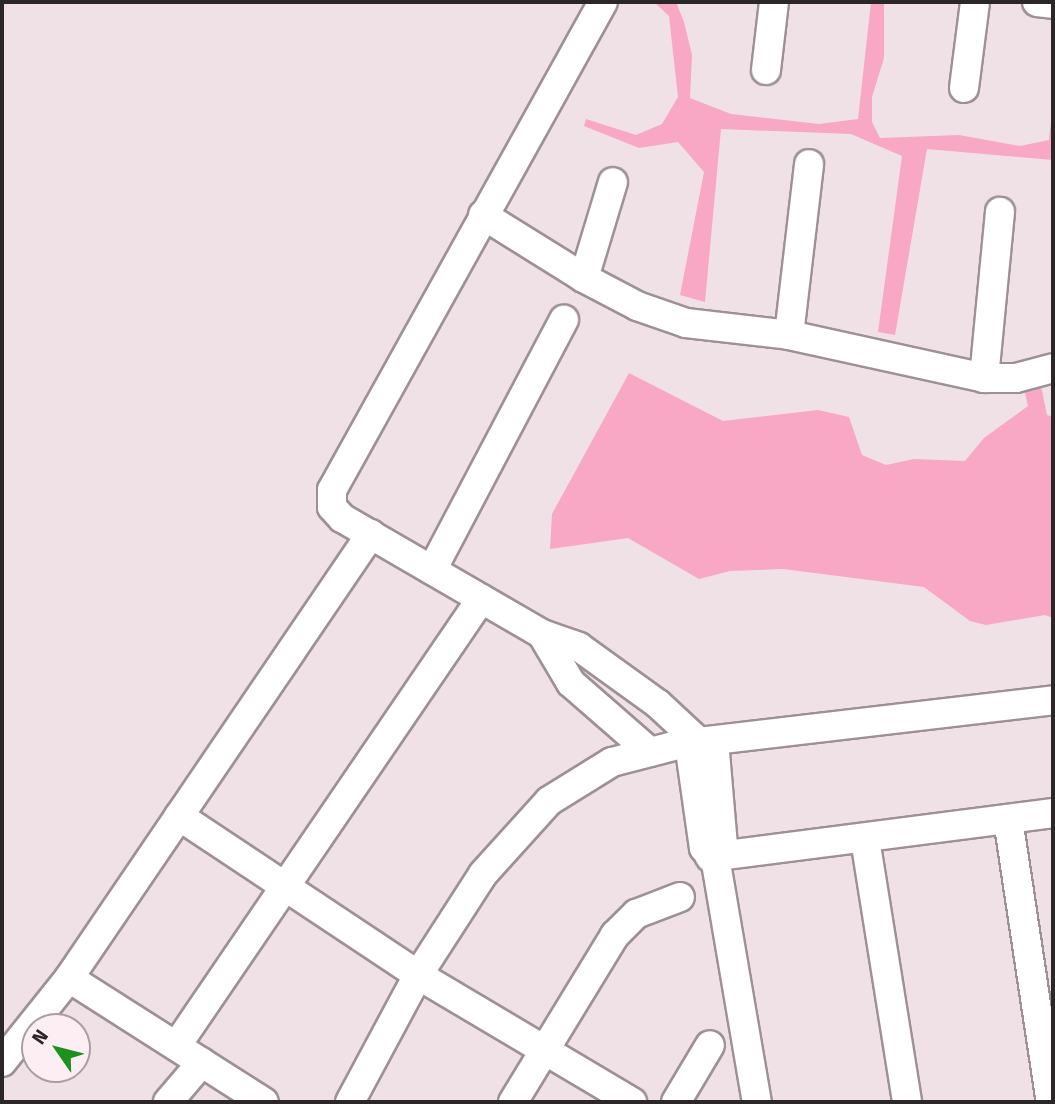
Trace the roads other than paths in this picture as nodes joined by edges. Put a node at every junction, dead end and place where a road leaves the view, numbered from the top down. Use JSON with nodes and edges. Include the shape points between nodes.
{"nodes":[{"id":1,"x":603,"y":2,"type":"edge"},
{"id":2,"x":774,"y":2,"type":"edge"},
{"id":3,"x":975,"y":2,"type":"edge"},
{"id":4,"x":1037,"y":2,"type":"edge"},
{"id":5,"x":1053,"y":4,"type":"edge"},
{"id":6,"x":766,"y":70,"type":"dead end"},
{"id":7,"x":964,"y":88,"type":"dead end"},
{"id":8,"x":809,"y":164,"type":"dead end"},
{"id":9,"x":613,"y":182,"type":"dead end"},
{"id":10,"x":1000,"y":212,"type":"dead end"},
{"id":11,"x":483,"y":215,"type":"junction"},
{"id":12,"x":584,"y":278,"type":"junction"},
{"id":13,"x":564,"y":320,"type":"dead end"},
{"id":14,"x":789,"y":335,"type":"junction"},
{"id":15,"x":1053,"y":368,"type":"edge"},
{"id":16,"x":984,"y":378,"type":"junction"},
{"id":17,"x":371,"y":534,"type":"junction"},
{"id":18,"x":432,"y":570,"type":"junction"},
{"id":19,"x":481,"y":599,"type":"junction"},
{"id":20,"x":542,"y":634,"type":"junction"},
{"id":21,"x":1053,"y":700,"type":"edge"},
{"id":22,"x":701,"y":742,"type":"junction"},
{"id":23,"x":650,"y":752,"type":"junction"},
{"id":24,"x":1053,"y":813,"type":"edge"},
{"id":25,"x":179,"y":817,"type":"junction"},
{"id":26,"x":1008,"y":819,"type":"junction"},
{"id":27,"x":865,"y":839,"type":"junction"},
{"id":28,"x":716,"y":858,"type":"junction"},
{"id":29,"x":287,"y":884,"type":"junction"},
{"id":30,"x":680,"y":897,"type":"dead end"},
{"id":31,"x":418,"y":975,"type":"junction"},
{"id":32,"x":69,"y":978,"type":"junction"},
{"id":33,"x":177,"y":1045,"type":"junction"},
{"id":34,"x":710,"y":1045,"type":"dead end"},
{"id":35,"x":544,"y":1051,"type":"junction"},
{"id":36,"x":2,"y":1062,"type":"edge"},
{"id":37,"x":202,"y":1062,"type":"junction"},
{"id":38,"x":169,"y":1102,"type":"edge"},
{"id":39,"x":264,"y":1102,"type":"edge"},
{"id":40,"x":350,"y":1102,"type":"edge"},
{"id":41,"x":513,"y":1102,"type":"edge"},
{"id":42,"x":632,"y":1102,"type":"edge"},
{"id":43,"x":676,"y":1102,"type":"edge"},
{"id":44,"x":757,"y":1102,"type":"edge"},
{"id":45,"x":907,"y":1102,"type":"edge"},
{"id":46,"x":1051,"y":1102,"type":"edge"}],
"edges":[{"from":1,"to":11,"type":"street"},
{"from":2,"to":6,"type":"street"},
{"from":3,"to":7,"type":"street"},
{"from":4,"to":5,"type":"street"},
{"from":8,"to":14,"type":"street"},
{"from":9,"to":12,"type":"street"},
{"from":10,"to":16,"type":"street"},
{"from":11,"to":12,"type":"street"},
{"from":11,"to":17,"type":"street","via":[[332,490],[332,507]]},
{"from":12,"to":14,"type":"street","via":[[637,306],[686,323]]},
{"from":13,"to":18,"type":"street"},
{"from":14,"to":16,"type":"street"},
{"from":15,"to":16,"type":"street","via":[[1016,378]]},
{"from":17,"to":18,"type":"street"},
{"from":17,"to":25,"type":"street"},
{"from":18,"to":19,"type":"street"},
{"from":19,"to":20,"type":"street"},
{"from":19,"to":29,"type":"street"},
{"from":20,"to":22,"type":"street","via":[[579,647],[610,667]]},
{"from":20,"to":23,"type":"street","via":[[571,683]]},
{"from":21,"to":22,"type":"street"},
{"from":22,"to":23,"type":"street"},
{"from":22,"to":28,"type":"street"},
{"from":23,"to":31,"type":"street","via":[[611,762],[549,801],[483,874]]},
{"from":24,"to":26,"type":"street"},
{"from":25,"to":29,"type":"street"},
{"from":25,"to":32,"type":"street"},
{"from":26,"to":27,"type":"street"},
{"from":26,"to":46,"type":"street"},
{"from":27,"to":28,"type":"street"},
{"from":27,"to":45,"type":"street"},
{"from":28,"to":44,"type":"street"},
{"from":29,"to":31,"type":"street"},
{"from":29,"to":33,"type":"street"},
{"from":30,"to":35,"type":"street","via":[[636,914],[615,935]]},
{"from":31,"to":35,"type":"street"},
{"from":31,"to":40,"type":"street"},
{"from":32,"to":33,"type":"street"},
{"from":32,"to":36,"type":"street"},
{"from":33,"to":37,"type":"street"},
{"from":34,"to":43,"type":"street"},
{"from":35,"to":41,"type":"street"},
{"from":35,"to":42,"type":"street"},
{"from":37,"to":38,"type":"street"},
{"from":37,"to":39,"type":"street"}]}
